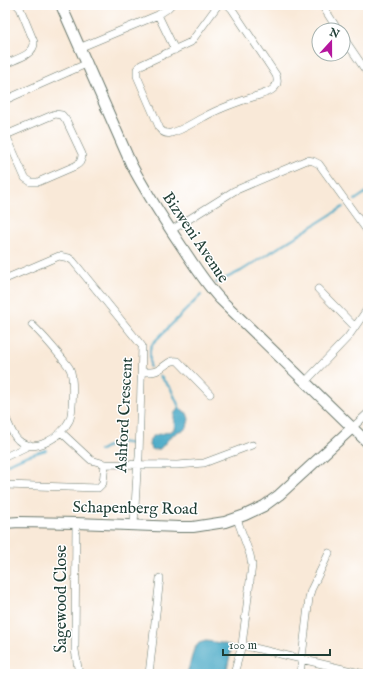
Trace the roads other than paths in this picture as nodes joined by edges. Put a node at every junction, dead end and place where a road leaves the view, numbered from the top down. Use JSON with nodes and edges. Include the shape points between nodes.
{"nodes":[{"id":1,"x":17,"y":5,"type":"edge"},
{"id":2,"x":61,"y":5,"type":"edge"},
{"id":3,"x":171,"y":5,"type":"edge"},
{"id":4,"x":218,"y":5,"type":"edge"},
{"id":5,"x":228,"y":5,"type":"edge"},
{"id":6,"x":322,"y":5,"type":"edge"},
{"id":7,"x":158,"y":14,"type":"junction"},
{"id":8,"x":333,"y":22,"type":"edge"},
{"id":9,"x":80,"y":48,"type":"junction"},
{"id":10,"x":351,"y":49,"type":"edge"},
{"id":11,"x":175,"y":50,"type":"junction"},
{"id":12,"x":5,"y":64,"type":"edge"},
{"id":13,"x":86,"y":64,"type":"junction"},
{"id":14,"x":368,"y":74,"type":"edge"},
{"id":15,"x":5,"y":100,"type":"edge"},
{"id":16,"x":6,"y":134,"type":"edge"},
{"id":17,"x":170,"y":230,"type":"junction"},
{"id":18,"x":368,"y":232,"type":"edge"},
{"id":19,"x":5,"y":279,"type":"edge"},
{"id":20,"x":318,"y":289,"type":"dead end"},
{"id":21,"x":368,"y":308,"type":"edge"},
{"id":22,"x":32,"y":325,"type":"dead end"},
{"id":23,"x":355,"y":327,"type":"junction"},
{"id":24,"x":142,"y":372,"type":"junction"},
{"id":25,"x":305,"y":382,"type":"junction"},
{"id":26,"x":210,"y":394,"type":"dead end"},
{"id":27,"x":368,"y":413,"type":"edge"},
{"id":28,"x":5,"y":416,"type":"edge"},
{"id":29,"x":352,"y":428,"type":"junction"},
{"id":30,"x":61,"y":432,"type":"junction"},
{"id":31,"x":368,"y":443,"type":"edge"},
{"id":32,"x":30,"y":445,"type":"junction"},
{"id":33,"x":252,"y":445,"type":"dead end"},
{"id":34,"x":5,"y":457,"type":"edge"},
{"id":35,"x":105,"y":464,"type":"junction"},
{"id":36,"x":138,"y":464,"type":"junction"},
{"id":37,"x":5,"y":485,"type":"edge"},
{"id":38,"x":237,"y":519,"type":"junction"},
{"id":39,"x":5,"y":523,"type":"edge"},
{"id":40,"x":76,"y":523,"type":"junction"},
{"id":41,"x":134,"y":525,"type":"junction"},
{"id":42,"x":329,"y":553,"type":"dead end"},
{"id":43,"x":160,"y":578,"type":"dead end"},
{"id":44,"x":242,"y":645,"type":"junction"},
{"id":45,"x":301,"y":659,"type":"junction"},
{"id":46,"x":79,"y":674,"type":"edge"},
{"id":47,"x":149,"y":674,"type":"edge"},
{"id":48,"x":234,"y":674,"type":"edge"},
{"id":49,"x":300,"y":674,"type":"edge"},
{"id":50,"x":364,"y":674,"type":"edge"}],
"edges":[{"from":1,"to":12,"type":"street","via":[[33,39],[34,47],[29,53]]},
{"from":2,"to":9,"type":"street","name":"Bizweni Avenue"},
{"from":3,"to":7,"type":"street"},
{"from":4,"to":11,"type":"street","via":[[193,40]]},
{"from":5,"to":11,"type":"street","via":[[277,77],[277,85],[273,89],[236,102],[172,133],[164,133],[136,72],[141,65]]},
{"from":6,"to":8,"type":"street"},
{"from":7,"to":9,"type":"street"},
{"from":7,"to":11,"type":"street"},
{"from":9,"to":13,"type":"street","name":"Bizweni Avenue"},
{"from":10,"to":14,"type":"street"},
{"from":13,"to":15,"type":"street"},
{"from":13,"to":17,"type":"street","name":"Bizweni Avenue","via":[[142,186]]},
{"from":16,"to":16,"type":"street","via":[[25,178],[31,182],[38,182],[75,166],[81,160],[82,154],[66,120],[59,114]]},
{"from":17,"to":18,"type":"street","via":[[234,191],[307,160],[319,164]]},
{"from":17,"to":25,"type":"street","name":"Bizweni Avenue","via":[[220,299]]},
{"from":19,"to":24,"type":"street","name":"Ashford Crescent","via":[[59,256],[73,261],[142,346]]},
{"from":20,"to":23,"type":"street"},
{"from":21,"to":23,"type":"street"},
{"from":22,"to":30,"type":"street","via":[[44,336],[72,374],[71,418]]},
{"from":23,"to":25,"type":"street","via":[[335,352]]},
{"from":24,"to":26,"type":"street","via":[[154,372],[171,361],[178,361]]},
{"from":24,"to":36,"type":"street","name":"Ashford Crescent"},
{"from":25,"to":29,"type":"street","name":"Bizweni Avenue"},
{"from":27,"to":29,"type":"street"},
{"from":28,"to":32,"type":"street","via":[[15,437],[23,444]]},
{"from":29,"to":31,"type":"street","name":"Bizweni Avenue"},
{"from":29,"to":38,"type":"street","name":"Schapenberg Road","via":[[279,495],[259,509]]},
{"from":30,"to":32,"type":"street","via":[[50,441]]},
{"from":30,"to":35,"type":"street","via":[[91,460]]},
{"from":32,"to":34,"type":"street"},
{"from":33,"to":36,"type":"street","via":[[204,463]]},
{"from":35,"to":36,"type":"street"},
{"from":35,"to":37,"type":"street","via":[[104,483],[98,488]]},
{"from":36,"to":41,"type":"street","name":"Ashford Crescent"},
{"from":38,"to":41,"type":"street","name":"Schapenberg Road","via":[[193,527]]},
{"from":38,"to":44,"type":"street","via":[[252,565]]},
{"from":39,"to":40,"type":"street","name":"Schapenberg Road"},
{"from":40,"to":41,"type":"street","name":"Schapenberg Road"},
{"from":40,"to":46,"type":"street","name":"Sagewood Close","via":[[75,650]]},
{"from":42,"to":45,"type":"street","via":[[309,598]]},
{"from":43,"to":47,"type":"street"},
{"from":44,"to":45,"type":"street"},
{"from":44,"to":48,"type":"street"},
{"from":45,"to":49,"type":"street"},
{"from":45,"to":50,"type":"street"}]}
